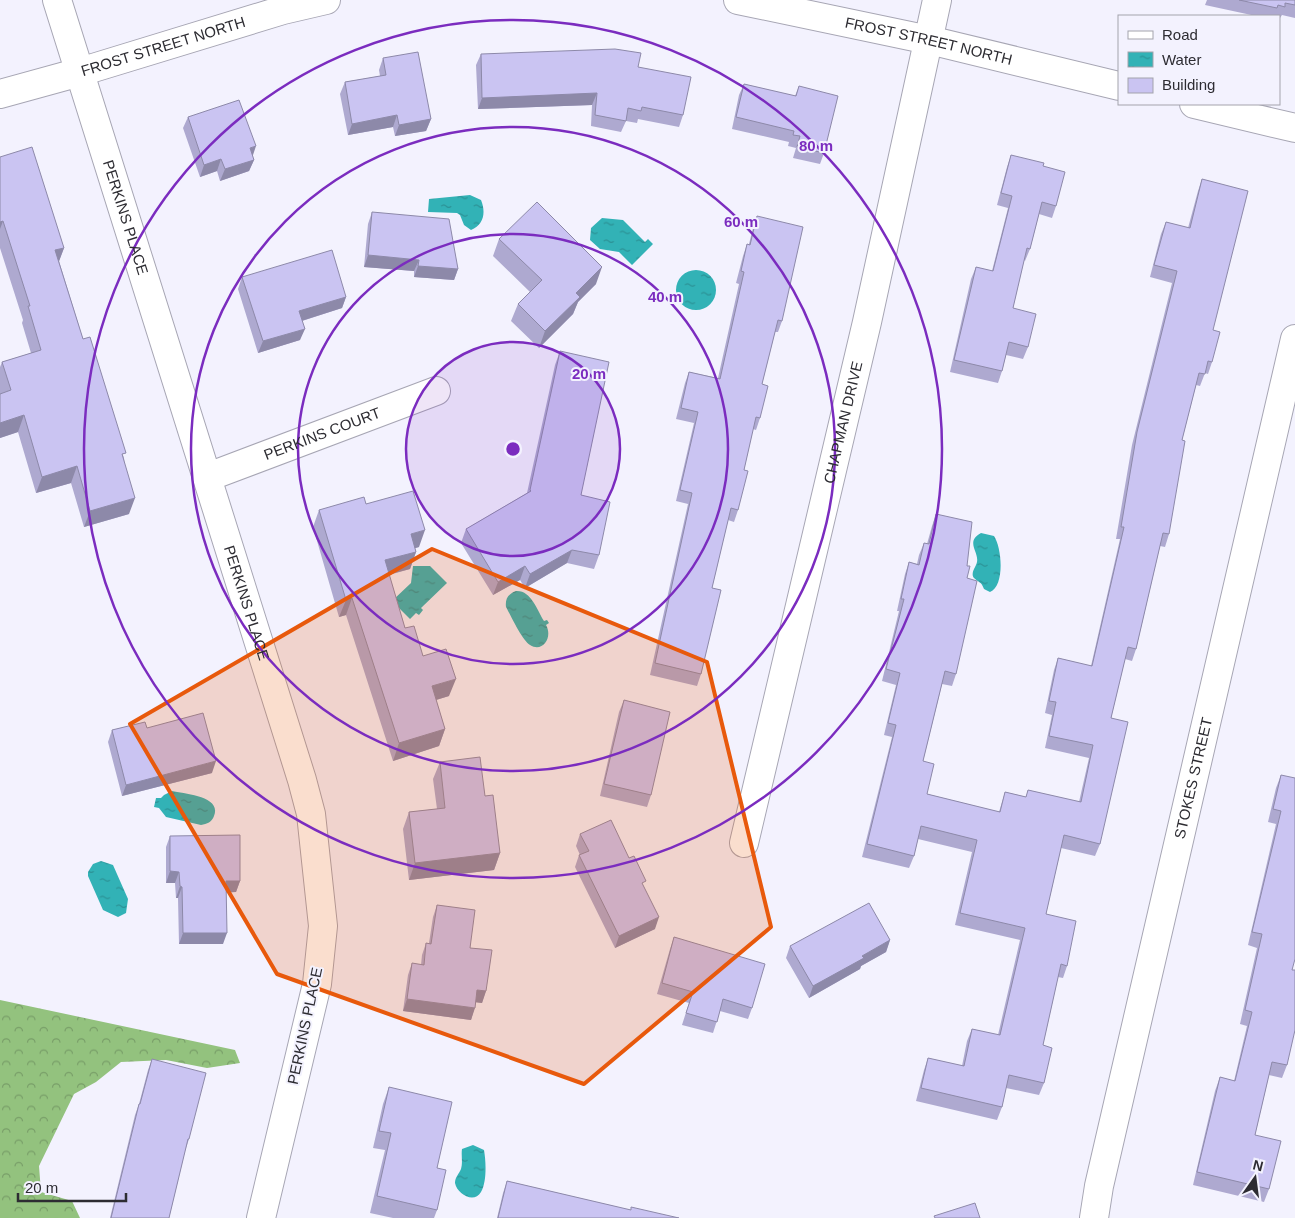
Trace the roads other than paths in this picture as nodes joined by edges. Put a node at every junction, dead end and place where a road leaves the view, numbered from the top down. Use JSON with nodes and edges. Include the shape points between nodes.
{"nodes":[{"id":1,"x":57,"y":0,"type":"edge"},
{"id":2,"x":326,"y":0,"type":"edge"},
{"id":3,"x":738,"y":0,"type":"edge"},
{"id":4,"x":937,"y":0,"type":"edge"},
{"id":5,"x":929,"y":40,"type":"junction"},
{"id":6,"x":80,"y":72,"type":"junction"},
{"id":7,"x":1118,"y":86,"type":"edge"},
{"id":8,"x":0,"y":94,"type":"edge"},
{"id":9,"x":1198,"y":105,"type":"edge"},
{"id":10,"x":1295,"y":128,"type":"edge"},
{"id":11,"x":1295,"y":339,"type":"edge"},
{"id":12,"x":436,"y":391,"type":"dead end"},
{"id":13,"x":208,"y":477,"type":"junction"},
{"id":14,"x":744,"y":843,"type":"dead end"},
{"id":15,"x":261,"y":1218,"type":"edge"},
{"id":16,"x":1094,"y":1218,"type":"edge"}],
"edges":[{"from":1,"to":6,"type":"street","name":"PERKINS PLACE"},
{"from":2,"to":6,"type":"street","name":"FROST STREET NORTH"},
{"from":3,"to":5,"type":"street","name":"FROST STREET NORTH"},
{"from":4,"to":5,"type":"street","name":"CHAPMAN DRIVE"},
{"from":5,"to":7,"type":"street","name":"FROST STREET NORTH"},
{"from":5,"to":14,"type":"street","name":"CHAPMAN DRIVE","via":[[868,322]]},
{"from":6,"to":8,"type":"street","name":"FROST STREET NORTH"},
{"from":6,"to":13,"type":"street","name":"PERKINS PLACE"},
{"from":9,"to":10,"type":"street"},
{"from":11,"to":16,"type":"street","name":"STOKES STREET"},
{"from":12,"to":13,"type":"street","name":"PERKINS COURT"},
{"from":13,"to":15,"type":"street","name":"PERKINS PLACE","via":[[311,814],[323,926],[317,984]]}]}
